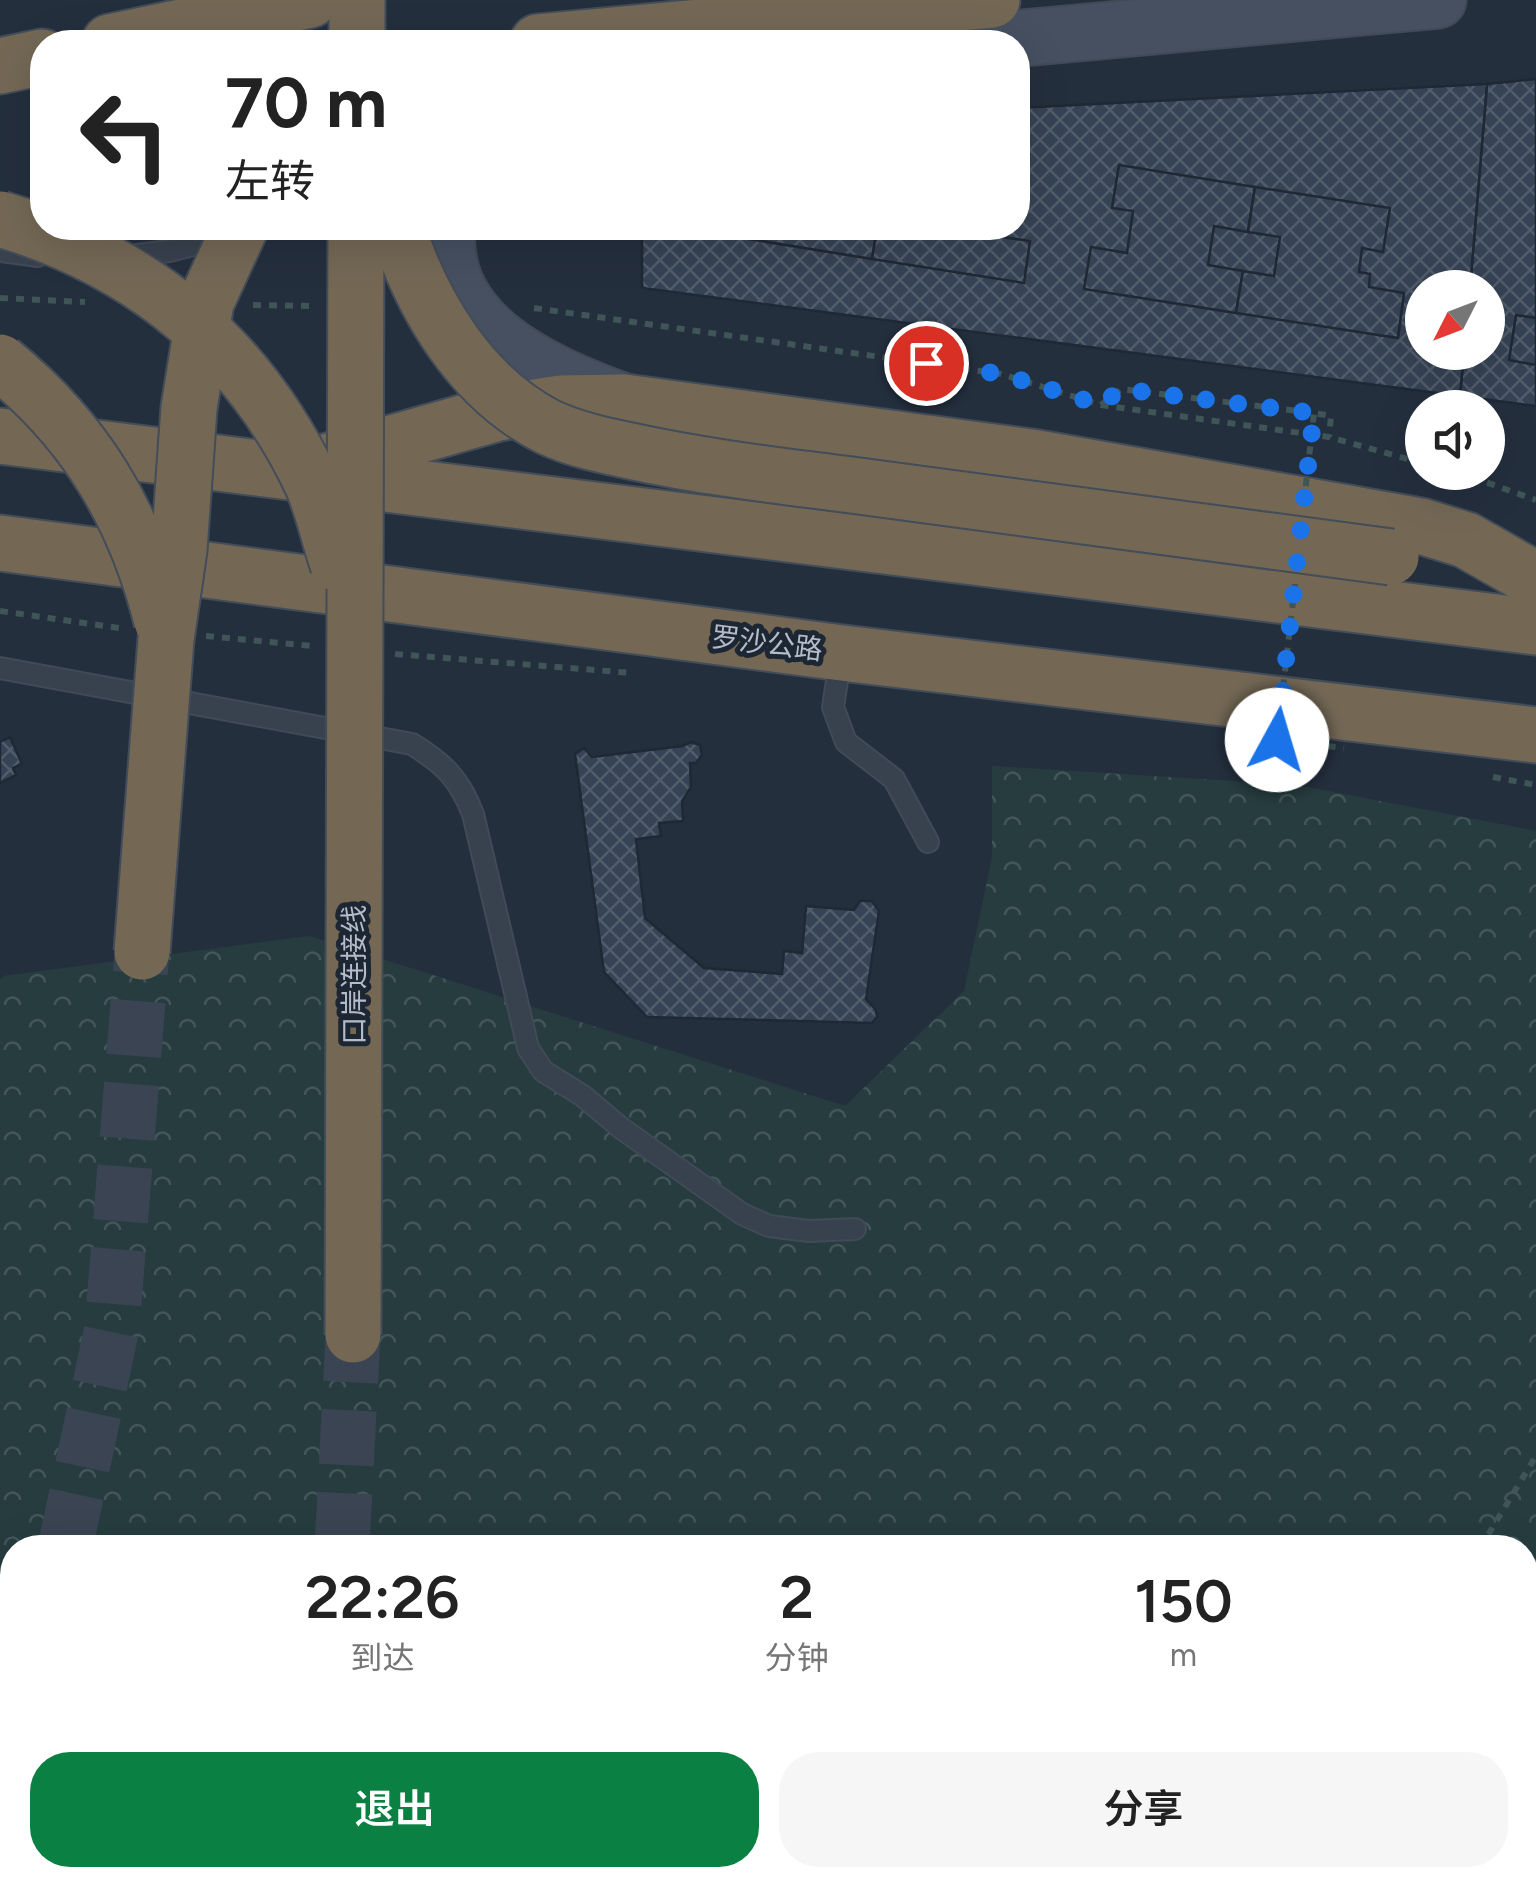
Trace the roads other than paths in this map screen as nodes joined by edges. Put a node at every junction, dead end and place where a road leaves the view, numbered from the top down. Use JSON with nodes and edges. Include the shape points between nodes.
{"nodes":[{"id":1,"x":310,"y":0,"type":"edge"},
{"id":2,"x":992,"y":0,"type":"edge"},
{"id":3,"x":1438,"y":0,"type":"edge"},
{"id":4,"x":167,"y":30,"type":"edge"},
{"id":5,"x":668,"y":30,"type":"edge"},
{"id":6,"x":1030,"y":37,"type":"edge"},
{"id":7,"x":30,"y":60,"type":"edge"},
{"id":8,"x":0,"y":66,"type":"edge"},
{"id":9,"x":0,"y":219,"type":"edge"},
{"id":10,"x":30,"y":230,"type":"edge"},
{"id":11,"x":60,"y":240,"type":"edge"},
{"id":12,"x":215,"y":240,"type":"edge"},
{"id":13,"x":234,"y":240,"type":"edge"},
{"id":14,"x":356,"y":240,"type":"edge"},
{"id":15,"x":401,"y":240,"type":"edge"},
{"id":16,"x":447,"y":240,"type":"edge"},
{"id":17,"x":0,"y":251,"type":"edge"},
{"id":18,"x":0,"y":362,"type":"edge"},
{"id":19,"x":624,"y":402,"type":"junction"},
{"id":20,"x":0,"y":436,"type":"edge"},
{"id":21,"x":276,"y":470,"type":"junction"},
{"id":22,"x":0,"y":543,"type":"edge"},
{"id":23,"x":1536,"y":580,"type":"edge"},
{"id":24,"x":354,"y":614,"type":"junction"},
{"id":25,"x":1536,"y":627,"type":"edge"},
{"id":26,"x":166,"y":639,"type":"junction"},
{"id":27,"x":842,"y":653,"type":"junction"},
{"id":28,"x":0,"y":668,"type":"edge"},
{"id":29,"x":1536,"y":735,"type":"edge"},
{"id":30,"x":928,"y":842,"type":"dead end"},
{"id":31,"x":142,"y":952,"type":"tunnel mouth"},
{"id":32,"x":855,"y":1229,"type":"dead end"},
{"id":33,"x":354,"y":1335,"type":"tunnel mouth"}],
"edges":[{"from":1,"to":4,"type":"highway"},
{"from":2,"to":5,"type":"highway"},
{"from":3,"to":6,"type":"street"},
{"from":7,"to":8,"type":"highway"},
{"from":9,"to":10,"type":"highway","bridge":true},
{"from":11,"to":24,"type":"highway","bridge":true,"via":[[132,275],[222,346],[285,432],[314,487]]},
{"from":12,"to":17,"type":"lane","via":[[122,257]]},
{"from":13,"to":26,"type":"highway","bridge":true,"via":[[206,302],[197,346]]},
{"from":14,"to":24,"type":"highway","name":"口岸连接线","bridge":true},
{"from":15,"to":23,"type":"highway","bridge":true,"via":[[421,289],[476,370],[508,402],[591,443],[732,469]]},
{"from":16,"to":19,"type":"street","via":[[453,281],[492,333],[544,368]]},
{"from":18,"to":26,"type":"highway","bridge":true,"via":[[65,422],[98,467],[130,524]]},
{"from":19,"to":21,"type":"highway","via":[[498,414],[331,462]]},
{"from":19,"to":23,"type":"highway","via":[[1038,458],[1421,526],[1466,540]]},
{"from":20,"to":21,"type":"highway"},
{"from":21,"to":25,"type":"highway"},
{"from":22,"to":27,"type":"highway","name":"罗沙公路"},
{"from":24,"to":33,"type":"highway","name":"口岸连接线","bridge":true},
{"from":26,"to":31,"type":"highway","bridge":true},
{"from":27,"to":29,"type":"highway","name":"罗沙公路"},
{"from":27,"to":30,"type":"lane","via":[[833,707],[846,742],[894,779]]},
{"from":28,"to":32,"type":"lane","via":[[423,751],[461,784],[473,814],[528,1048],[543,1070],[742,1214],[768,1226]]}]}
